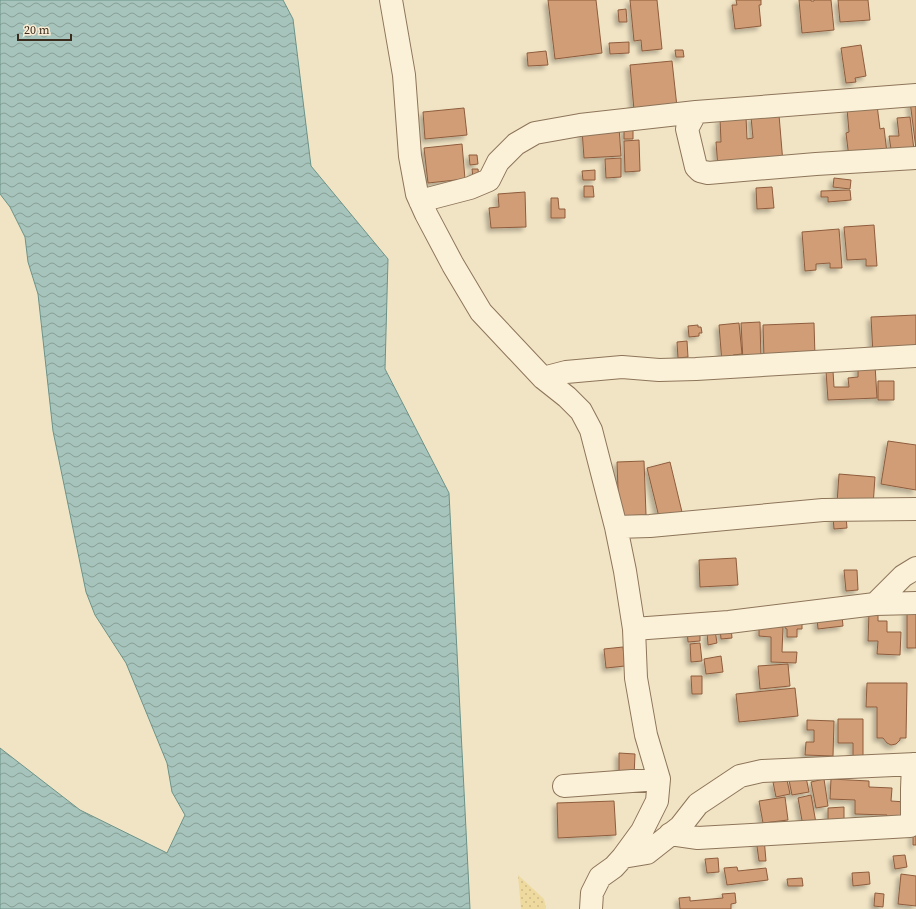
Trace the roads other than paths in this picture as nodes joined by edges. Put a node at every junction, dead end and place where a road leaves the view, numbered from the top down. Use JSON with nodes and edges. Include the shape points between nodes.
{"nodes":[{"id":1,"x":391,"y":0,"type":"edge"},
{"id":2,"x":916,"y":95,"type":"edge"},
{"id":3,"x":696,"y":112,"type":"junction"},
{"id":4,"x":916,"y":158,"type":"edge"},
{"id":5,"x":420,"y":201,"type":"junction"},
{"id":6,"x":916,"y":356,"type":"edge"},
{"id":7,"x":543,"y":378,"type":"junction"},
{"id":8,"x":916,"y":509,"type":"edge"},
{"id":9,"x":616,"y":527,"type":"junction"},
{"id":10,"x":916,"y":568,"type":"edge"},
{"id":11,"x":916,"y":603,"type":"edge"},
{"id":12,"x":876,"y":604,"type":"junction"},
{"id":13,"x":634,"y":629,"type":"junction"},
{"id":14,"x":914,"y":764,"type":"edge"},
{"id":15,"x":659,"y":779,"type":"junction"},
{"id":16,"x":564,"y":786,"type":"dead end"},
{"id":17,"x":670,"y":834,"type":"junction"},
{"id":18,"x":623,"y":857,"type":"junction"},
{"id":19,"x":592,"y":909,"type":"edge"}],
"edges":[{"from":1,"to":5,"type":"street","via":[[404,75],[410,156]]},
{"from":2,"to":3,"type":"street"},
{"from":3,"to":4,"type":"street","via":[[686,129],[696,167],[708,173]]},
{"from":3,"to":5,"type":"street","via":[[580,125],[535,133],[516,144],[498,162],[489,180],[470,188]]},
{"from":5,"to":7,"type":"street","via":[[481,312]]},
{"from":6,"to":7,"type":"street","via":[[696,369],[622,367],[566,372]]},
{"from":7,"to":9,"type":"street","via":[[581,411],[591,430]]},
{"from":8,"to":9,"type":"street","via":[[823,510]]},
{"from":9,"to":13,"type":"street"},
{"from":10,"to":12,"type":"street","via":[[903,576]]},
{"from":11,"to":12,"type":"street"},
{"from":12,"to":13,"type":"street","via":[[729,622]]},
{"from":13,"to":15,"type":"street","via":[[636,678],[646,735]]},
{"from":14,"to":17,"type":"street","via":[[762,771],[740,776],[698,804],[680,827]]},
{"from":14,"to":17,"type":"street","via":[[910,826],[698,838]]},
{"from":15,"to":16,"type":"street"},
{"from":15,"to":18,"type":"street","via":[[657,801],[642,831]]},
{"from":17,"to":18,"type":"street","via":[[647,853]]},
{"from":18,"to":19,"type":"street","via":[[600,877],[592,893]]}]}
